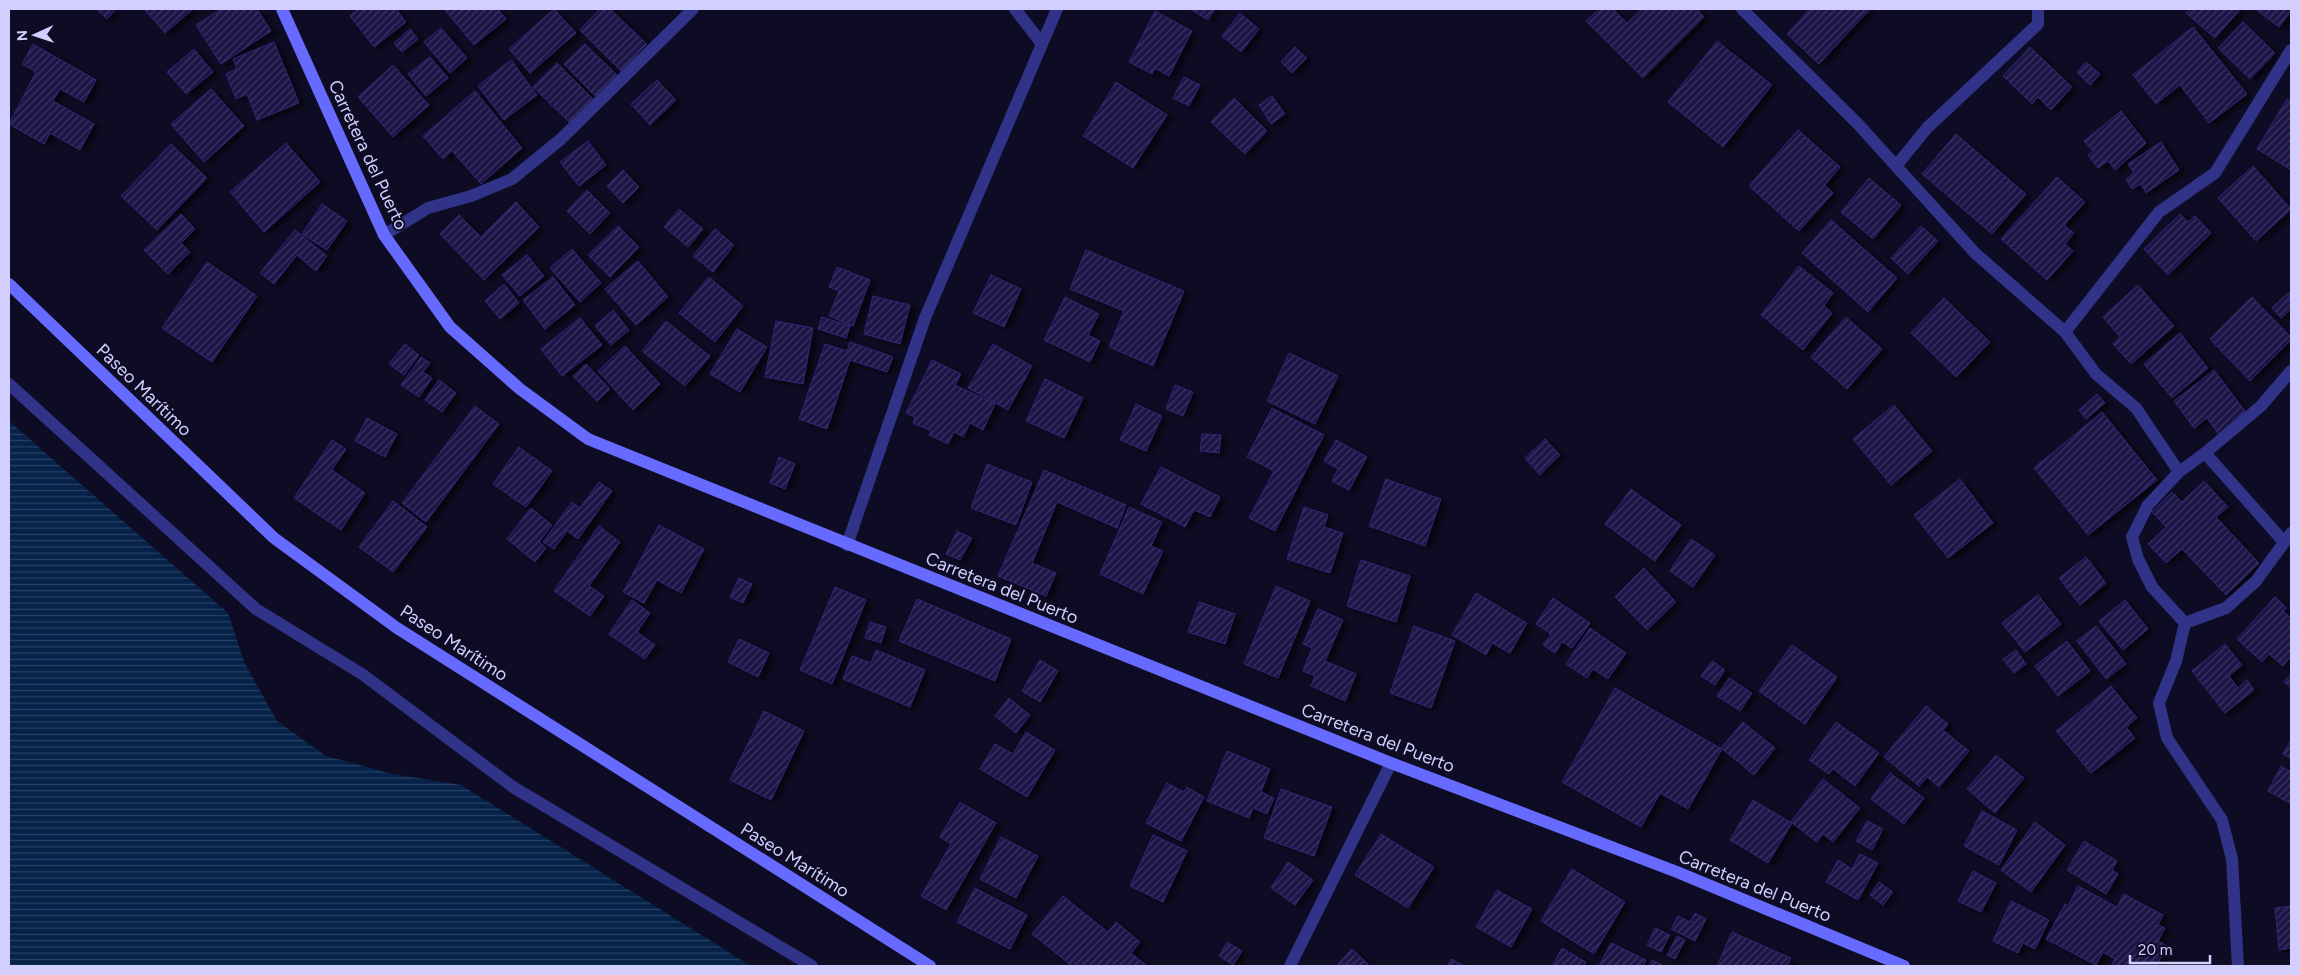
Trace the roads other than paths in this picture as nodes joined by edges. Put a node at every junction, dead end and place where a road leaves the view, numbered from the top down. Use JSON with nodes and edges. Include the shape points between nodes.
{"nodes":[{"id":1,"x":282,"y":9,"type":"edge"},
{"id":2,"x":694,"y":9,"type":"edge"},
{"id":3,"x":1015,"y":9,"type":"edge"},
{"id":4,"x":1057,"y":9,"type":"edge"},
{"id":5,"x":1742,"y":9,"type":"edge"},
{"id":6,"x":2038,"y":9,"type":"edge"},
{"id":7,"x":1042,"y":44,"type":"junction"},
{"id":8,"x":2291,"y":50,"type":"edge"},
{"id":9,"x":1896,"y":166,"type":"junction"},
{"id":10,"x":384,"y":235,"type":"junction"},
{"id":11,"x":9,"y":284,"type":"edge"},
{"id":12,"x":2065,"y":332,"type":"junction"},
{"id":13,"x":2291,"y":371,"type":"edge"},
{"id":14,"x":9,"y":384,"type":"edge"},
{"id":15,"x":2205,"y":453,"type":"junction"},
{"id":16,"x":2179,"y":472,"type":"junction"},
{"id":17,"x":2288,"y":538,"type":"edge"},
{"id":18,"x":847,"y":545,"type":"junction"},
{"id":19,"x":2184,"y":623,"type":"junction"},
{"id":20,"x":1391,"y":763,"type":"junction"},
{"id":21,"x":812,"y":966,"type":"edge"},
{"id":22,"x":930,"y":966,"type":"edge"},
{"id":23,"x":1290,"y":966,"type":"edge"},
{"id":24,"x":1904,"y":966,"type":"edge"},
{"id":25,"x":2238,"y":966,"type":"edge"}],
"edges":[{"from":1,"to":10,"type":"main road","name":"Carretera del Puerto"},
{"from":2,"to":10,"type":"street","via":[[560,139],[512,179],[471,196],[428,208]]},
{"from":3,"to":7,"type":"street"},
{"from":4,"to":7,"type":"street"},
{"from":5,"to":9,"type":"street"},
{"from":6,"to":9,"type":"street","via":[[2038,24],[1927,128]]},
{"from":7,"to":18,"type":"street","via":[[925,318]]},
{"from":8,"to":12,"type":"street","via":[[2215,173],[2159,212]]},
{"from":9,"to":12,"type":"street","via":[[1975,253]]},
{"from":10,"to":18,"type":"main road","name":"Carretera del Puerto","via":[[450,327],[520,389],[588,439]]},
{"from":11,"to":22,"type":"main road","name":"Paseo Marítimo","via":[[274,538],[397,628]]},
{"from":12,"to":16,"type":"street","via":[[2096,374],[2136,408]]},
{"from":13,"to":15,"type":"street","via":[[2261,406]]},
{"from":14,"to":21,"type":"street","via":[[256,609],[362,674],[513,787]]},
{"from":15,"to":16,"type":"street"},
{"from":15,"to":17,"type":"street"},
{"from":16,"to":19,"type":"street","via":[[2148,505],[2132,537],[2138,559],[2152,587]]},
{"from":17,"to":19,"type":"street","via":[[2256,581],[2226,608]]},
{"from":18,"to":20,"type":"main road","name":"Carretera del Puerto"},
{"from":19,"to":25,"type":"street","via":[[2176,661],[2158,703],[2168,738],[2222,820],[2232,859]]},
{"from":20,"to":23,"type":"street"},
{"from":20,"to":24,"type":"main road","name":"Carretera del Puerto","via":[[1677,872]]}]}
